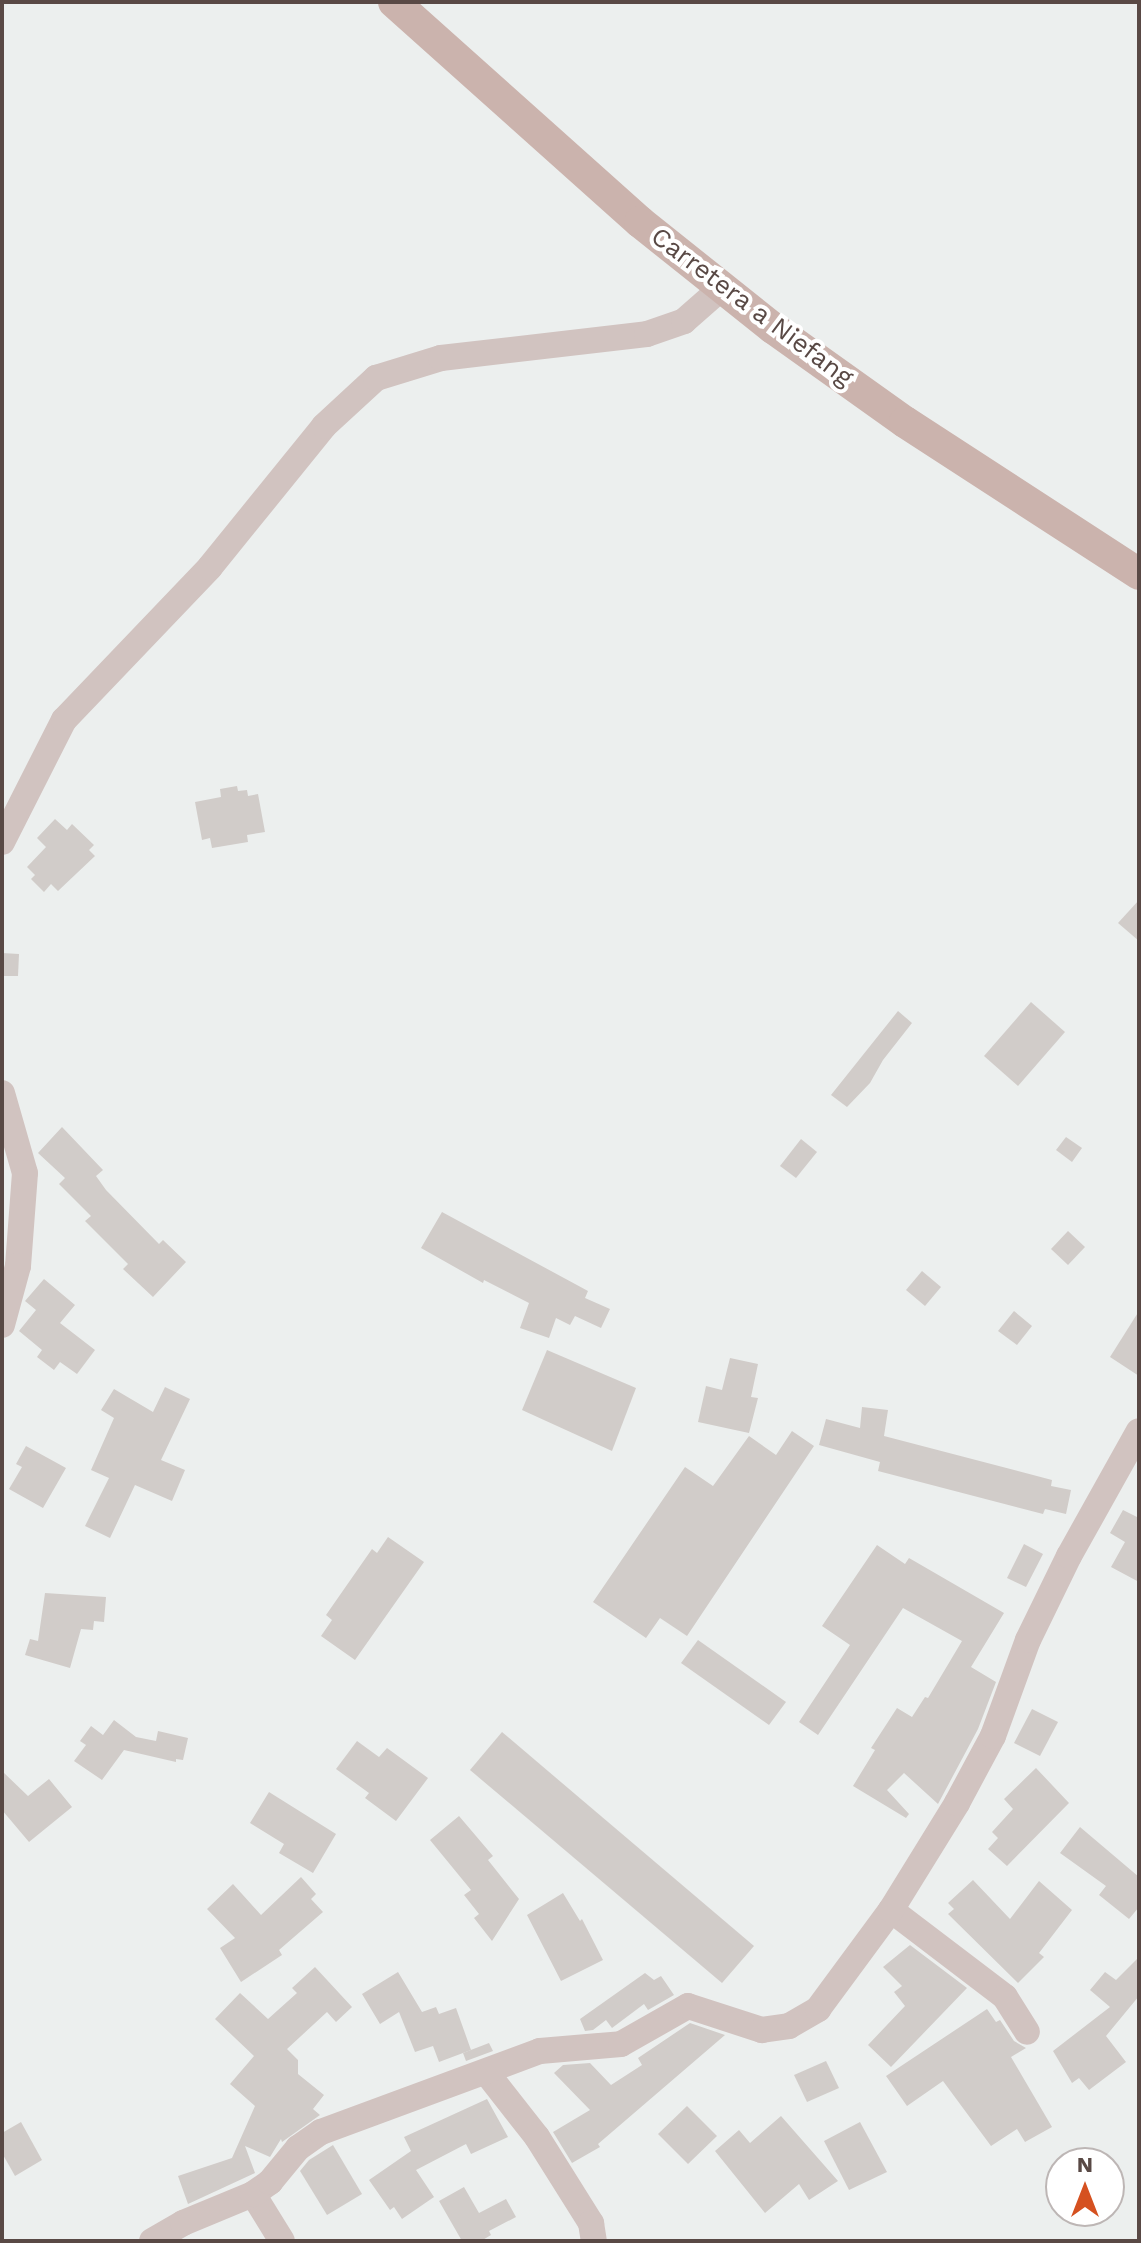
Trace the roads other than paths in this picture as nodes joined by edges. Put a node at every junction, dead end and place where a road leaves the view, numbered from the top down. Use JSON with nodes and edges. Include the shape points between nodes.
{"nodes":[{"id":1,"x":394,"y":2,"type":"edge"},
{"id":2,"x":724,"y":286,"type":"junction"},
{"id":3,"x":1139,"y":574,"type":"edge"},
{"id":4,"x":2,"y":842,"type":"edge"},
{"id":5,"x":2,"y":1093,"type":"edge"},
{"id":6,"x":2,"y":1325,"type":"edge"},
{"id":7,"x":1139,"y":1431,"type":"edge"},
{"id":8,"x":891,"y":1910,"type":"junction"},
{"id":9,"x":1027,"y":2032,"type":"dead end"},
{"id":10,"x":486,"y":2072,"type":"junction"},
{"id":11,"x":253,"y":2194,"type":"junction"},
{"id":12,"x":152,"y":2241,"type":"edge"},
{"id":13,"x":282,"y":2241,"type":"edge"},
{"id":14,"x":594,"y":2241,"type":"edge"}],
"edges":[{"from":1,"to":2,"type":"main road","name":"Carretera a Niefang","via":[[640,222]]},
{"from":2,"to":3,"type":"main road","name":"Carretera a Niefang","via":[[773,328],[905,422]]},
{"from":2,"to":4,"type":"street","via":[[684,321],[647,334],[441,358],[376,378],[324,426],[210,567],[64,720]]},
{"from":5,"to":6,"type":"street","via":[[25,1173],[18,1266]]},
{"from":7,"to":8,"type":"street","via":[[1028,1640],[993,1736]]},
{"from":8,"to":9,"type":"street","via":[[1005,1997]]},
{"from":8,"to":10,"type":"street","via":[[818,2009],[789,2026],[762,2030],[688,2006],[621,2044],[555,2048]]},
{"from":10,"to":11,"type":"street","via":[[321,2132]]},
{"from":10,"to":14,"type":"street","via":[[545,2149],[591,2223]]},
{"from":11,"to":12,"type":"street"},
{"from":11,"to":13,"type":"street"}]}
